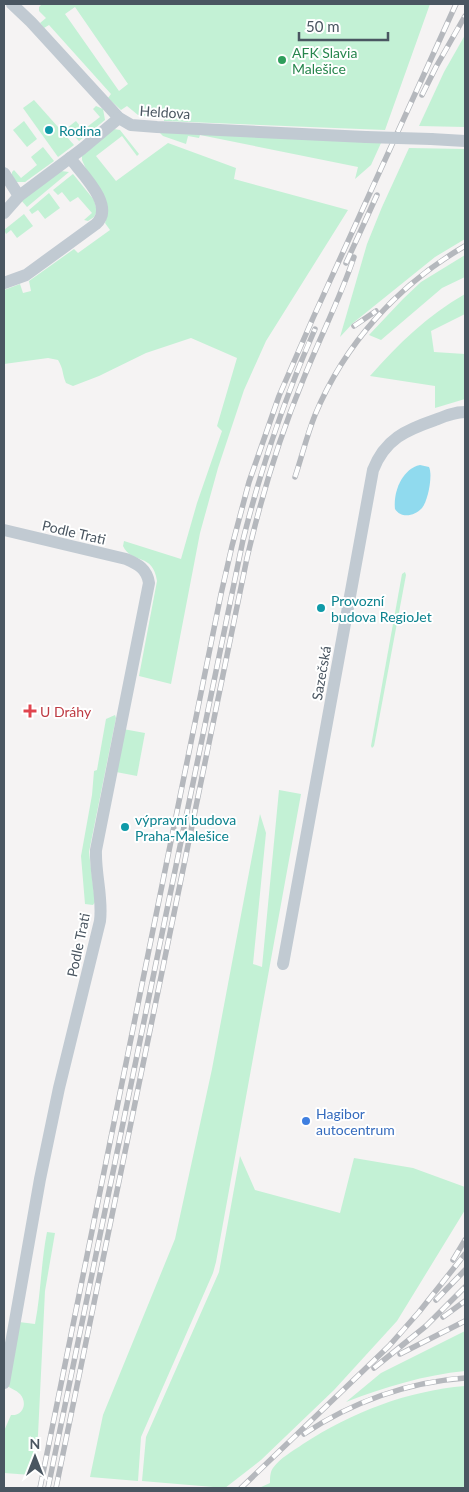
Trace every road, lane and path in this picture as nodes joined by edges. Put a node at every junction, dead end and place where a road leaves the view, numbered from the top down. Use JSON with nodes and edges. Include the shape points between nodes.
{"nodes":[{"id":1,"x":20,"y":6,"type":"edge"},
{"id":2,"x":118,"y":118,"type":"junction"},
{"id":3,"x":465,"y":141,"type":"edge"},
{"id":4,"x":70,"y":158,"type":"junction"},
{"id":5,"x":4,"y":173,"type":"edge"},
{"id":6,"x":19,"y":196,"type":"junction"},
{"id":7,"x":4,"y":213,"type":"edge"},
{"id":8,"x":4,"y":283,"type":"edge"},
{"id":9,"x":465,"y":412,"type":"edge"},
{"id":10,"x":4,"y":530,"type":"edge"},
{"id":11,"x":283,"y":964,"type":"dead end"},
{"id":12,"x":4,"y":1383,"type":"edge"}],
"edges":[{"from":1,"to":2,"type":"street","name":"Heldova"},
{"from":2,"to":3,"type":"street","name":"Heldova","bridge":true,"via":[[131,125],[157,127]]},
{"from":2,"to":4,"type":"street"},
{"from":4,"to":6,"type":"street"},
{"from":4,"to":8,"type":"street","via":[[101,200],[102,218],[26,275]]},
{"from":5,"to":6,"type":"street"},
{"from":6,"to":7,"type":"street"},
{"from":9,"to":11,"type":"street","name":"Sazečská","via":[[408,430],[385,448],[373,470]]},
{"from":10,"to":12,"type":"street","name":"Podle Trati","via":[[126,559],[145,570],[149,583],[96,850],[100,921],[40,1179]]}]}
